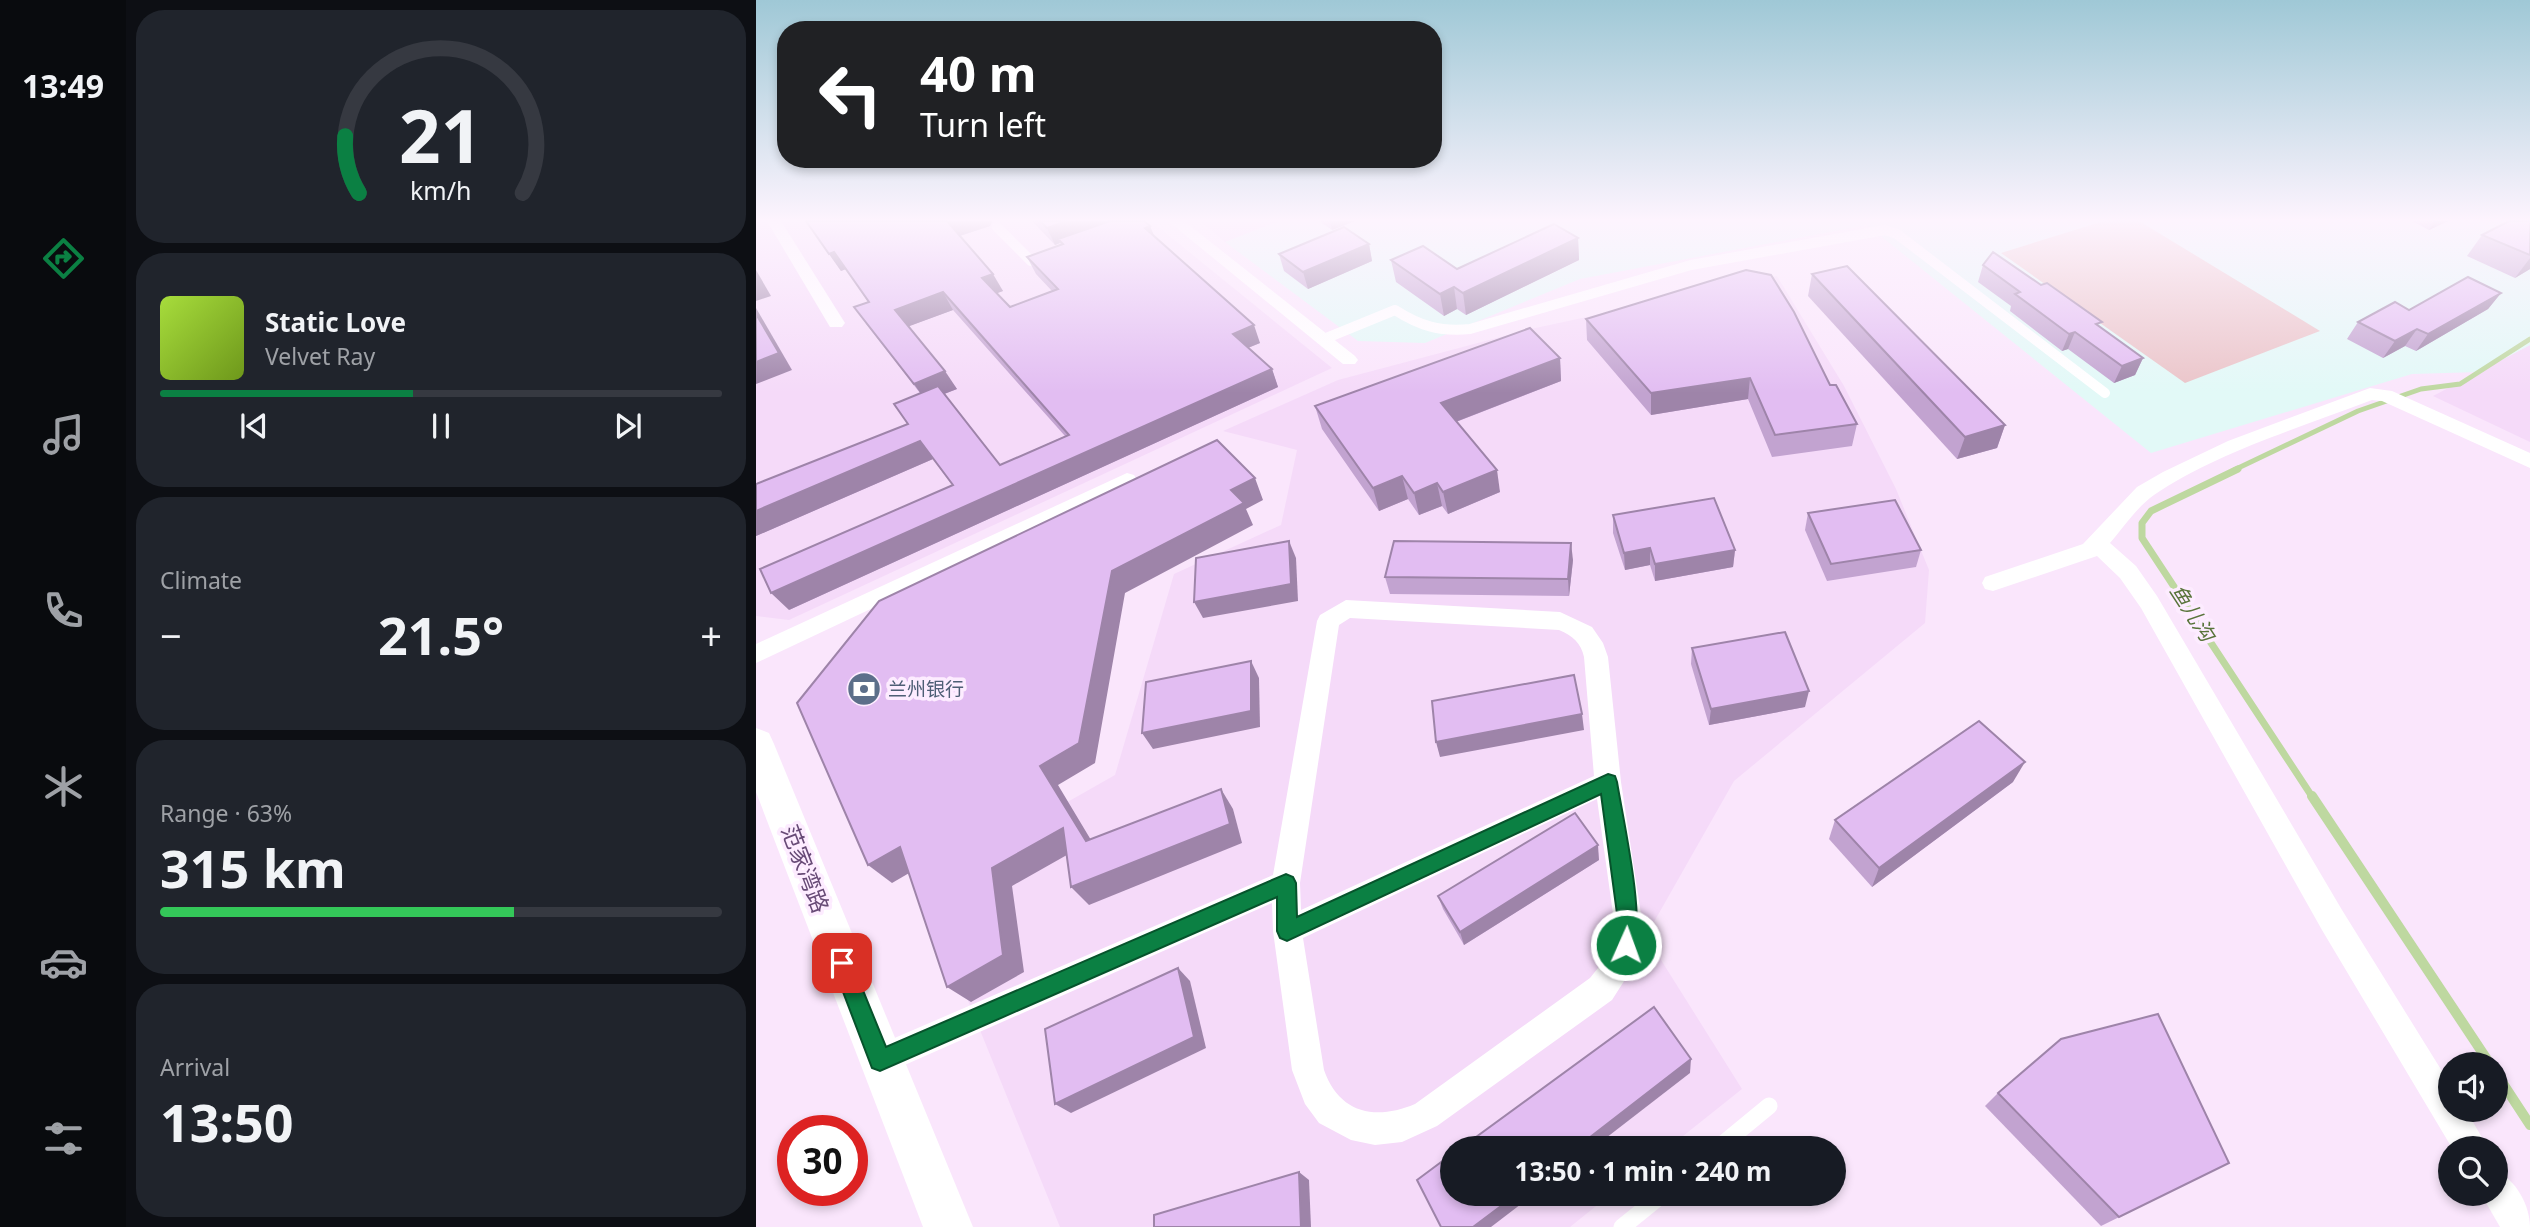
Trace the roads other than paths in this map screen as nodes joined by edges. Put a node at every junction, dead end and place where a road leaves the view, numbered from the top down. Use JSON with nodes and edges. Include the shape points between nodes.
{"nodes":[{"id":1,"x":809,"y":278,"type":"edge"},
{"id":2,"x":1248,"y":278,"type":"edge"},
{"id":3,"x":1646,"y":278,"type":"edge"},
{"id":4,"x":1955,"y":278,"type":"edge"},
{"id":5,"x":836,"y":323,"type":"dead end"},
{"id":6,"x":1324,"y":339,"type":"junction"},
{"id":7,"x":1349,"y":360,"type":"dead end"},
{"id":8,"x":2105,"y":393,"type":"dead end"},
{"id":9,"x":2385,"y":395,"type":"joint"},
{"id":10,"x":2530,"y":461,"type":"edge"},
{"id":11,"x":1128,"y":480,"type":"edge"},
{"id":12,"x":2096,"y":544,"type":"junction"},
{"id":13,"x":1993,"y":583,"type":"dead end"},
{"id":14,"x":756,"y":654,"type":"edge"},
{"id":15,"x":756,"y":744,"type":"edge"},
{"id":16,"x":1608,"y":782,"type":"junction"},
{"id":17,"x":1286,"y":883,"type":"junction"},
{"id":18,"x":1287,"y":931,"type":"junction"},
{"id":19,"x":880,"y":1060,"type":"junction"},
{"id":20,"x":1769,"y":1106,"type":"dead end"},
{"id":21,"x":1733,"y":1136,"type":"edge"},
{"id":22,"x":2464,"y":1136,"type":"edge"},
{"id":23,"x":1648,"y":1206,"type":"edge"},
{"id":24,"x":2507,"y":1206,"type":"edge"},
{"id":25,"x":948,"y":1227,"type":"edge"},
{"id":26,"x":1622,"y":1227,"type":"edge"},
{"id":27,"x":2520,"y":1227,"type":"edge"}],
"edges":[{"from":1,"to":5,"type":"street"},
{"from":2,"to":6,"type":"street"},
{"from":3,"to":6,"type":"lane","via":[[1470,329],[1423,328],[1395,310]]},
{"from":4,"to":8,"type":"lane"},
{"from":6,"to":7,"type":"street"},
{"from":9,"to":10,"type":"street"},
{"from":9,"to":12,"type":"street","via":[[2370,394],[2235,446],[2170,477],[2144,492]]},
{"from":11,"to":14,"type":"street"},
{"from":12,"to":13,"type":"street","via":[[2091,550]]},
{"from":12,"to":22,"type":"street","via":[[2128,572],[2149,603],[2332,920]]},
{"from":15,"to":19,"type":"main road","name":"范家湾路"},
{"from":16,"to":17,"type":"street","via":[[1593,644],[1574,625],[1346,609],[1328,621]]},
{"from":16,"to":18,"type":"street"},
{"from":16,"to":18,"type":"street","via":[[1628,921],[1626,945],[1616,968],[1601,989],[1580,1006],[1426,1115],[1402,1126],[1375,1129],[1350,1124],[1330,1112],[1316,1093],[1308,1070]]},
{"from":17,"to":18,"type":"street"},
{"from":17,"to":19,"type":"street"},
{"from":19,"to":25,"type":"main road","name":"范家湾路"},
{"from":20,"to":21,"type":"lane"},
{"from":23,"to":26,"type":"lane"},
{"from":24,"to":27,"type":"street"}]}
